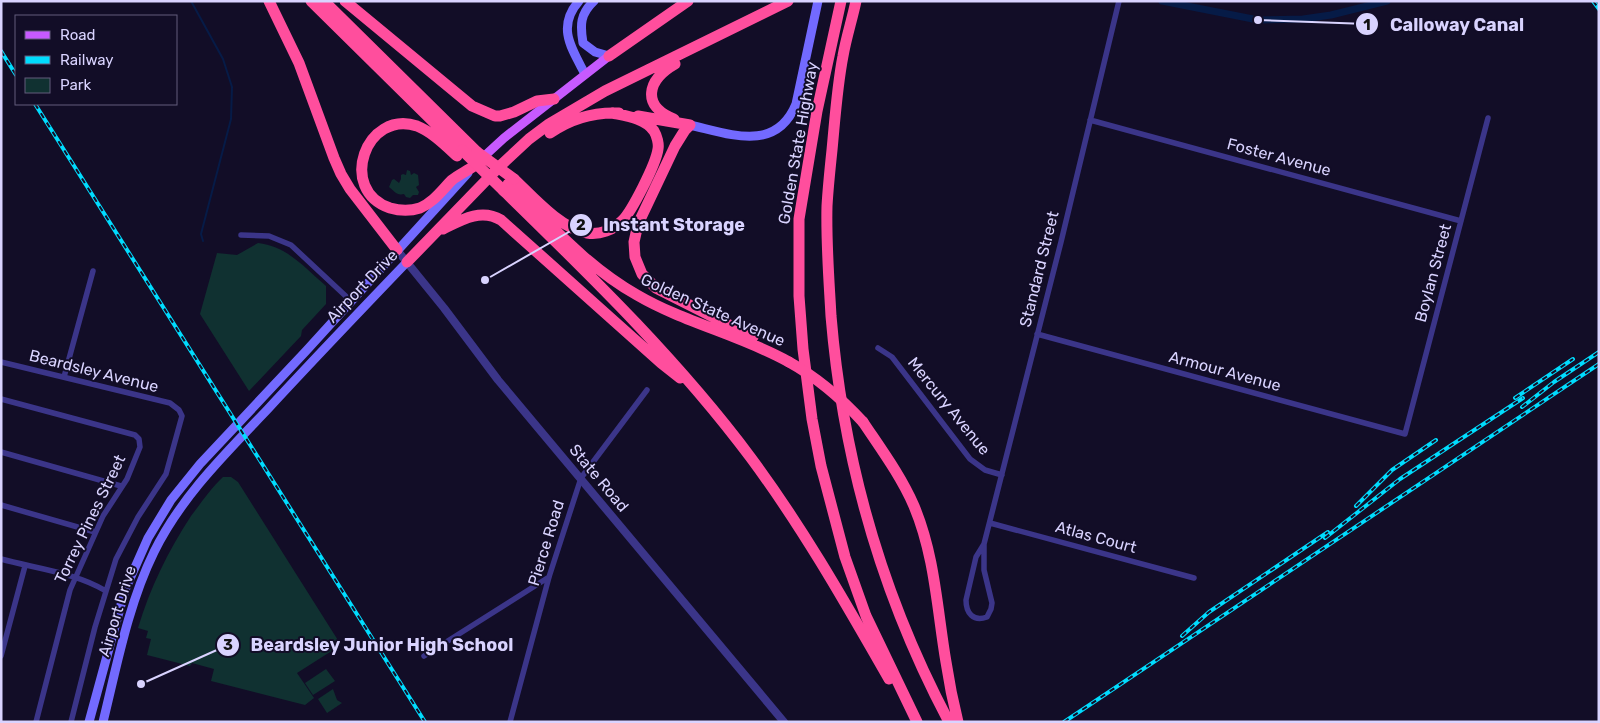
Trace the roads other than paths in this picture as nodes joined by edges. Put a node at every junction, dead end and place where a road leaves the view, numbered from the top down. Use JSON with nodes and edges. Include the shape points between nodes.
{"nodes":[{"id":1,"x":268,"y":1,"type":"edge"},
{"id":2,"x":311,"y":1,"type":"edge"},
{"id":3,"x":324,"y":1,"type":"edge"},
{"id":4,"x":345,"y":1,"type":"edge"},
{"id":5,"x":579,"y":1,"type":"edge"},
{"id":6,"x":594,"y":1,"type":"edge"},
{"id":7,"x":688,"y":1,"type":"edge"},
{"id":8,"x":788,"y":1,"type":"edge"},
{"id":9,"x":818,"y":1,"type":"edge"},
{"id":10,"x":841,"y":1,"type":"edge"},
{"id":11,"x":856,"y":1,"type":"edge"},
{"id":12,"x":1119,"y":1,"type":"edge"},
{"id":13,"x":726,"y":32,"type":"junction"},
{"id":14,"x":609,"y":56,"type":"junction"},
{"id":15,"x":585,"y":74,"type":"junction"},
{"id":16,"x":554,"y":99,"type":"junction"},
{"id":17,"x":612,"y":113,"type":"junction"},
{"id":18,"x":1488,"y":118,"type":"dead end"},
{"id":19,"x":1090,"y":120,"type":"junction"},
{"id":20,"x":690,"y":125,"type":"junction"},
{"id":21,"x":520,"y":147,"type":"junction"},
{"id":22,"x":462,"y":150,"type":"junction"},
{"id":23,"x":474,"y":166,"type":"junction"},
{"id":24,"x":506,"y":184,"type":"junction"},
{"id":25,"x":1461,"y":221,"type":"junction"},
{"id":26,"x":437,"y":232,"type":"junction"},
{"id":27,"x":241,"y":235,"type":"dead end"},
{"id":28,"x":397,"y":250,"type":"junction"},
{"id":29,"x":407,"y":262,"type":"junction"},
{"id":30,"x":92,"y":271,"type":"dead end"},
{"id":31,"x":351,"y":301,"type":"junction"},
{"id":32,"x":1037,"y":334,"type":"junction"},
{"id":33,"x":878,"y":348,"type":"dead end"},
{"id":34,"x":790,"y":361,"type":"junction"},
{"id":35,"x":1,"y":362,"type":"edge"},
{"id":36,"x":64,"y":378,"type":"junction"},
{"id":37,"x":647,"y":390,"type":"dead end"},
{"id":38,"x":703,"y":397,"type":"junction"},
{"id":39,"x":1,"y":399,"type":"edge"},
{"id":40,"x":1405,"y":434,"type":"joint"},
{"id":41,"x":1,"y":452,"type":"edge"},
{"id":42,"x":1002,"y":475,"type":"junction"},
{"id":43,"x":581,"y":478,"type":"junction"},
{"id":44,"x":121,"y":486,"type":"junction"},
{"id":45,"x":1,"y":505,"type":"edge"},
{"id":46,"x":990,"y":522,"type":"junction"},
{"id":47,"x":96,"y":532,"type":"junction"},
{"id":48,"x":984,"y":544,"type":"junction"},
{"id":49,"x":1,"y":559,"type":"edge"},
{"id":50,"x":25,"y":566,"type":"junction"},
{"id":51,"x":549,"y":577,"type":"junction"},
{"id":52,"x":75,"y":578,"type":"junction"},
{"id":53,"x":1194,"y":578,"type":"dead end"},
{"id":54,"x":106,"y":591,"type":"junction"},
{"id":55,"x":1,"y":656,"type":"edge"},
{"id":56,"x":424,"y":656,"type":"dead end"},
{"id":57,"x":36,"y":722,"type":"edge"},
{"id":58,"x":71,"y":722,"type":"edge"},
{"id":59,"x":89,"y":722,"type":"edge"},
{"id":60,"x":103,"y":722,"type":"edge"},
{"id":61,"x":510,"y":722,"type":"edge"},
{"id":62,"x":784,"y":722,"type":"edge"},
{"id":63,"x":913,"y":722,"type":"edge"},
{"id":64,"x":917,"y":722,"type":"edge"},
{"id":65,"x":950,"y":722,"type":"edge"},
{"id":66,"x":958,"y":722,"type":"edge"}],
"edges":[{"from":1,"to":28,"type":"highway","via":[[299,63],[341,174]]},
{"from":2,"to":22,"type":"highway","name":"Golden State Avenue"},
{"from":3,"to":22,"type":"highway","name":"Golden State Avenue"},
{"from":4,"to":16,"type":"highway","via":[[472,106],[500,116],[537,101]]},
{"from":5,"to":15,"type":"main road","via":[[569,18],[567,34]]},
{"from":6,"to":14,"type":"main road","via":[[582,19],[583,43],[595,52]]},
{"from":7,"to":14,"type":"highway","name":"Airport Drive"},
{"from":8,"to":13,"type":"highway","name":"Airport Drive"},
{"from":9,"to":20,"type":"main road","via":[[796,104],[781,127],[766,135],[749,137]]},
{"from":10,"to":64,"type":"highway","name":"Golden State Highway","via":[[817,111],[799,219],[803,349],[821,466],[845,557],[866,616]]},
{"from":11,"to":65,"type":"highway","name":"Golden State Highway","via":[[837,96],[827,204],[827,266],[836,371],[850,455],[872,538],[897,611]]},
{"from":12,"to":19,"type":"street","name":"Standard Street"},
{"from":13,"to":20,"type":"highway","via":[[667,69],[655,82],[651,100],[658,109]]},
{"from":13,"to":21,"type":"highway","name":"Airport Drive","via":[[605,91],[549,124]]},
{"from":14,"to":15,"type":"main road","name":"Airport Drive"},
{"from":15,"to":16,"type":"main road","name":"Airport Drive"},
{"from":16,"to":23,"type":"main road","name":"Airport Drive"},
{"from":17,"to":20,"type":"highway"},
{"from":17,"to":21,"type":"highway","via":[[578,118]]},
{"from":17,"to":24,"type":"highway","via":[[634,118],[650,127],[658,150],[632,208],[612,228],[591,234],[570,227]]},
{"from":18,"to":25,"type":"street","name":"Boylan Street"},
{"from":19,"to":25,"type":"street","name":"Foster Avenue"},
{"from":19,"to":32,"type":"street","name":"Standard Street"},
{"from":20,"to":34,"type":"highway","via":[[675,146],[636,229],[634,250],[638,265],[656,288],[765,343]]},
{"from":21,"to":26,"type":"highway","name":"Airport Drive"},
{"from":22,"to":23,"type":"highway","via":[[409,124],[385,129],[370,142],[362,160],[366,187],[389,207],[420,208],[453,179]]},
{"from":22,"to":24,"type":"highway","name":"Golden State Avenue","bridge":true},
{"from":22,"to":24,"type":"highway","name":"Golden State Avenue","bridge":true,"via":[[477,152]]},
{"from":23,"to":28,"type":"main road","name":"Airport Drive"},
{"from":24,"to":34,"type":"highway","name":"Golden State Avenue","via":[[584,257],[624,288],[662,308]]},
{"from":24,"to":38,"type":"highway","name":"Golden State Avenue"},
{"from":25,"to":40,"type":"street","name":"Boylan Street"},
{"from":26,"to":29,"type":"highway","name":"Airport Drive"},
{"from":26,"to":38,"type":"highway","via":[[476,215],[485,214],[501,220]]},
{"from":27,"to":31,"type":"street","via":[[269,236],[291,245]]},
{"from":28,"to":29,"type":"street","name":"State Road"},
{"from":28,"to":31,"type":"main road","name":"Airport Drive"},
{"from":29,"to":43,"type":"street","name":"State Road","via":[[498,380]]},
{"from":29,"to":60,"type":"main road","name":"Airport Drive","via":[[211,470],[177,514],[155,550],[136,595]]},
{"from":30,"to":36,"type":"street"},
{"from":31,"to":59,"type":"main road","name":"Airport Drive","via":[[200,464],[162,513],[125,590]]},
{"from":32,"to":40,"type":"street","name":"Armour Avenue"},
{"from":32,"to":42,"type":"street","name":"Standard Street"},
{"from":33,"to":42,"type":"street","name":"Mercury Avenue","via":[[892,357],[970,459],[985,470]]},
{"from":34,"to":66,"type":"highway","bridge":true,"via":[[842,400],[863,422],[899,475],[914,506],[926,538],[935,580]]},
{"from":35,"to":36,"type":"street","name":"Beardsley Avenue"},
{"from":36,"to":54,"type":"street","name":"Beardsley Avenue","via":[[170,403],[182,416],[166,474],[125,541]]},
{"from":37,"to":43,"type":"street","name":"Pierce Road"},
{"from":38,"to":63,"type":"highway","name":"Golden State Avenue","via":[[752,459],[798,526]]},
{"from":39,"to":44,"type":"street","name":"Torrey Pines Street","via":[[135,435],[140,447]]},
{"from":41,"to":44,"type":"street"},
{"from":42,"to":46,"type":"street","name":"Standard Street"},
{"from":43,"to":51,"type":"street","name":"Pierce Road"},
{"from":43,"to":62,"type":"street","name":"State Road"},
{"from":44,"to":47,"type":"street","name":"Torrey Pines Street"},
{"from":45,"to":47,"type":"street"},
{"from":46,"to":48,"type":"street","name":"Standard Street"},
{"from":46,"to":53,"type":"street","name":"Atlas Court"},
{"from":47,"to":52,"type":"street","name":"Torrey Pines Street"},
{"from":48,"to":48,"type":"street","name":"Standard Street","via":[[976,557],[966,600],[968,612],[979,619],[987,617],[991,609],[984,570]]},
{"from":49,"to":50,"type":"street"},
{"from":50,"to":52,"type":"street"},
{"from":50,"to":55,"type":"street"},
{"from":51,"to":56,"type":"street"},
{"from":51,"to":61,"type":"street","name":"Pierce Road"},
{"from":52,"to":54,"type":"street"},
{"from":52,"to":57,"type":"street","name":"Torrey Pines Street"},
{"from":54,"to":58,"type":"street"}]}
